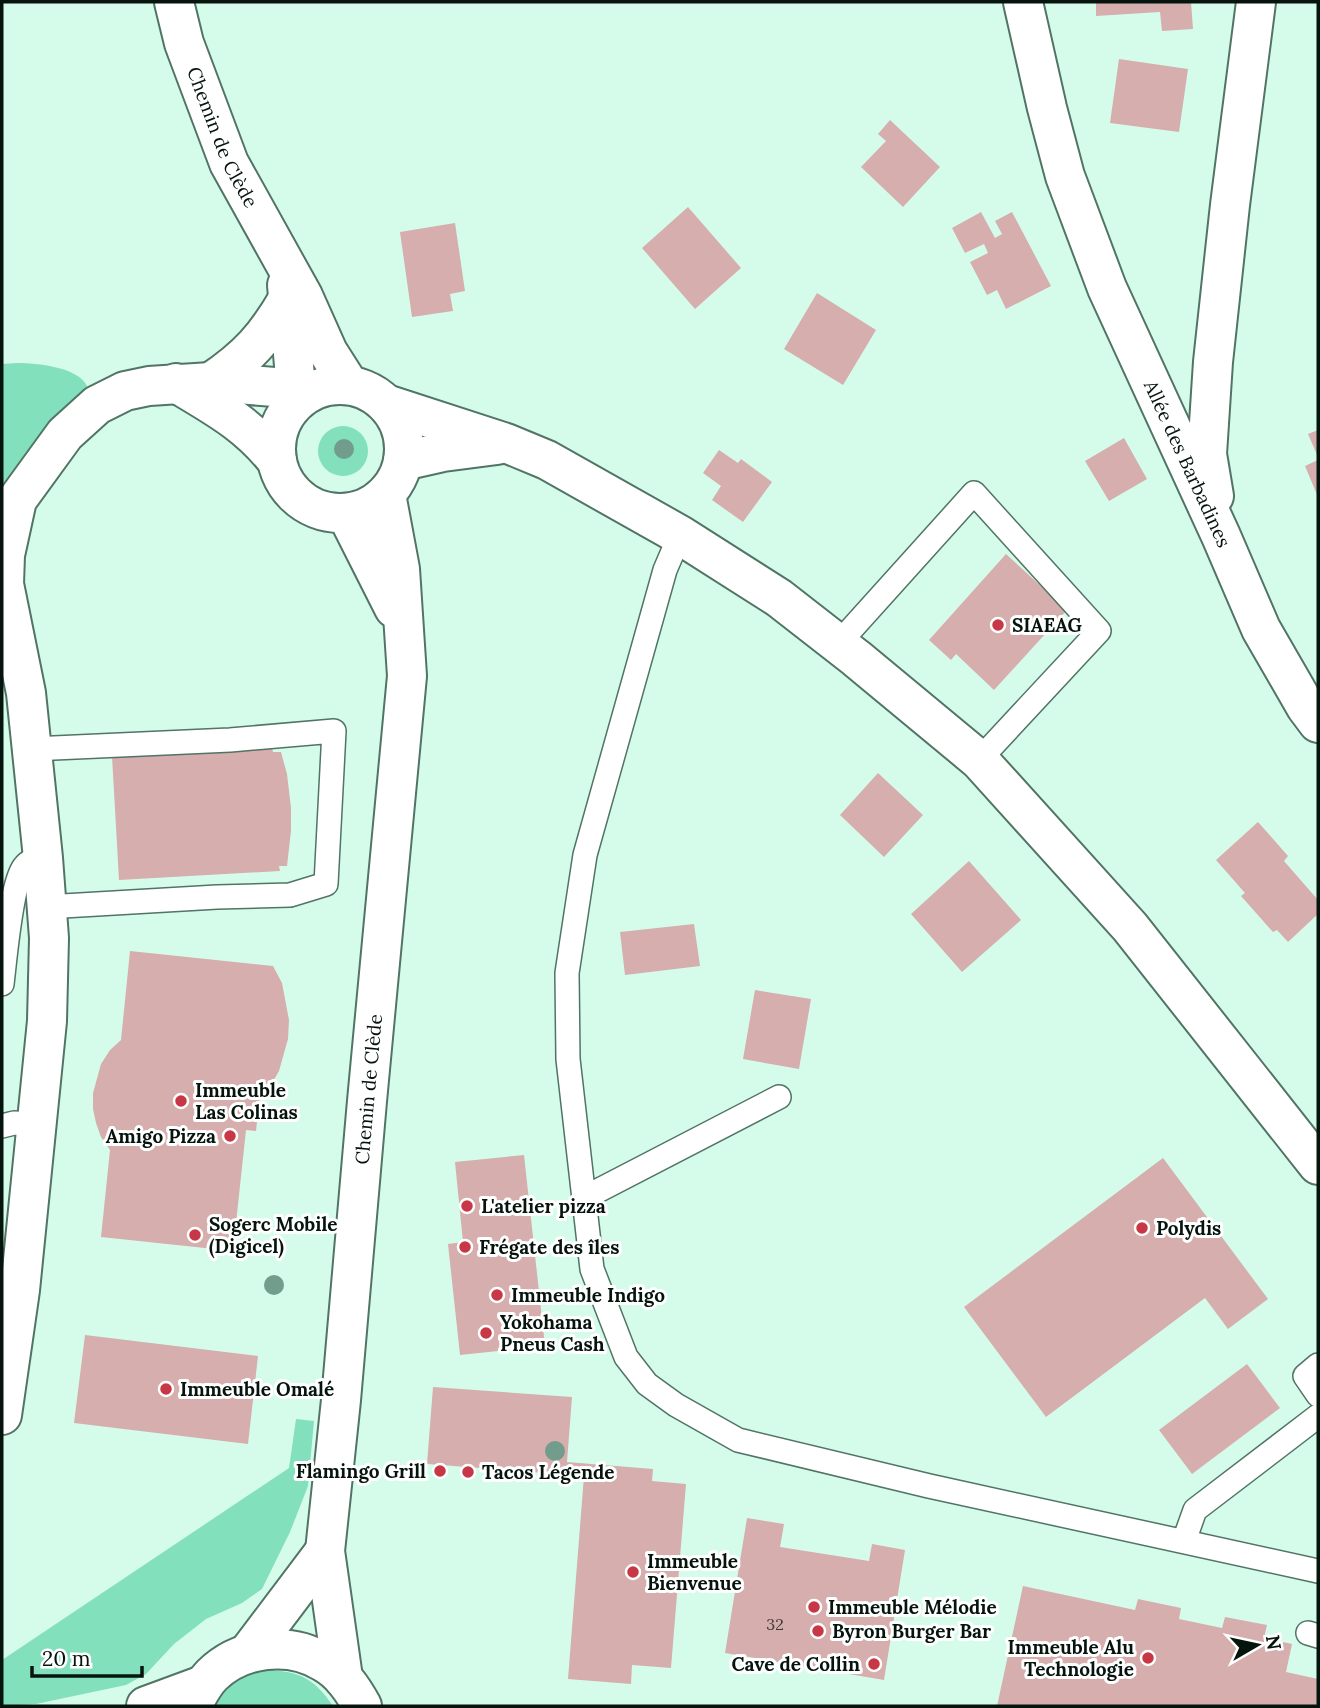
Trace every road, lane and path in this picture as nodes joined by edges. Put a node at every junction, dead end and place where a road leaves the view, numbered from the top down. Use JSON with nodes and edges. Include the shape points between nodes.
{"nodes":[{"id":1,"x":174,"y":2,"type":"edge"},
{"id":2,"x":1023,"y":2,"type":"edge"},
{"id":3,"x":1256,"y":2,"type":"edge"},
{"id":4,"x":287,"y":282,"type":"junction"},
{"id":5,"x":1213,"y":362,"type":"junction"},
{"id":6,"x":1143,"y":370,"type":"junction"},
{"id":7,"x":194,"y":382,"type":"junction"},
{"id":8,"x":349,"y":385,"type":"junction"},
{"id":9,"x":302,"y":393,"type":"junction"},
{"id":10,"x":386,"y":404,"type":"junction"},
{"id":11,"x":506,"y":443,"type":"junction"},
{"id":12,"x":277,"y":461,"type":"junction"},
{"id":13,"x":394,"y":477,"type":"junction"},
{"id":14,"x":346,"y":513,"type":"junction"},
{"id":15,"x":680,"y":535,"type":"junction"},
{"id":16,"x":1221,"y":536,"type":"junction"},
{"id":17,"x":3,"y":585,"type":"edge"},
{"id":18,"x":404,"y":630,"type":"junction"},
{"id":19,"x":838,"y":644,"type":"junction"},
{"id":20,"x":1318,"y":723,"type":"edge"},
{"id":21,"x":32,"y":749,"type":"junction"},
{"id":22,"x":979,"y":760,"type":"junction"},
{"id":23,"x":43,"y":858,"type":"junction"},
{"id":24,"x":47,"y":907,"type":"junction"},
{"id":25,"x":2,"y":984,"type":"edge"},
{"id":26,"x":779,"y":1097,"type":"dead end"},
{"id":27,"x":19,"y":1125,"type":"edge"},
{"id":28,"x":1318,"y":1165,"type":"edge"},
{"id":29,"x":584,"y":1198,"type":"junction"},
{"id":30,"x":1318,"y":1365,"type":"edge"},
{"id":31,"x":1318,"y":1395,"type":"edge"},
{"id":32,"x":2,"y":1410,"type":"edge"},
{"id":33,"x":1318,"y":1416,"type":"edge"},
{"id":34,"x":1184,"y":1542,"type":"junction"},
{"id":35,"x":325,"y":1551,"type":"junction"},
{"id":36,"x":1318,"y":1571,"type":"edge"},
{"id":37,"x":248,"y":1653,"type":"junction"},
{"id":38,"x":353,"y":1692,"type":"edge"},
{"id":39,"x":197,"y":1696,"type":"edge"},
{"id":40,"x":146,"y":1706,"type":"edge"}],
"edges":[{"from":1,"to":4,"type":"main road","name":"Chemin de Clède","via":[[184,43],[229,163]]},
{"from":2,"to":6,"type":"main road","name":"Allée des Barbadines","via":[[1065,176]]},
{"from":3,"to":5,"type":"main road","name":"Allée des Barbadines"},
{"from":4,"to":7,"type":"main road","via":[[275,321],[252,350],[235,365]]},
{"from":4,"to":8,"type":"main road","name":"Chemin de Clède","via":[[303,296],[328,352]]},
{"from":4,"to":9,"type":"main road","name":"Chemin de Clède"},
{"from":5,"to":6,"type":"main road","via":[[1200,383],[1179,390],[1159,384]]},
{"from":5,"to":16,"type":"main road","name":"Allée des Barbadines","via":[[1207,454]]},
{"from":6,"to":16,"type":"main road","name":"Allée des Barbadines"},
{"from":7,"to":9,"type":"main road"},
{"from":7,"to":12,"type":"main road"},
{"from":7,"to":17,"type":"main road","via":[[125,391],[97,405],[65,434],[17,500]]},
{"from":8,"to":9,"type":"main road"},
{"from":8,"to":10,"type":"main road","via":[[369,391]]},
{"from":9,"to":12,"type":"main road","via":[[279,428]]},
{"from":10,"to":11,"type":"main road"},
{"from":10,"to":13,"type":"main road","via":[[404,445]]},
{"from":11,"to":13,"type":"main road","via":[[443,452]]},
{"from":11,"to":15,"type":"main road","via":[[547,460]]},
{"from":12,"to":14,"type":"main road","via":[[296,496],[319,510]]},
{"from":13,"to":14,"type":"main road","via":[[373,504]]},
{"from":13,"to":18,"type":"main road","name":"Chemin de Clède"},
{"from":14,"to":18,"type":"main road","name":"Chemin de Clède"},
{"from":15,"to":19,"type":"main road","via":[[779,598]]},
{"from":15,"to":29,"type":"lane","via":[[665,570],[585,855],[566,972],[568,1059]]},
{"from":16,"to":20,"type":"main road","via":[[1261,629]]},
{"from":17,"to":21,"type":"main road","via":[[26,693]]},
{"from":18,"to":35,"type":"main road","name":"Chemin de Clède","via":[[405,702]]},
{"from":19,"to":22,"type":"main road"},
{"from":19,"to":22,"type":"lane","via":[[974,493],[1099,631]]},
{"from":21,"to":23,"type":"main road"},
{"from":21,"to":24,"type":"lane","via":[[334,731],[326,884],[290,895]]},
{"from":22,"to":28,"type":"main road","via":[[1130,927]]},
{"from":23,"to":24,"type":"main road"},
{"from":23,"to":25,"type":"lane","via":[[23,867],[18,880]]},
{"from":24,"to":27,"type":"main road","via":[[47,1021]]},
{"from":26,"to":29,"type":"lane"},
{"from":27,"to":32,"type":"main road","via":[[20,1290]]},
{"from":29,"to":34,"type":"lane","via":[[592,1269],[626,1357],[647,1384],[676,1405],[738,1440]]},
{"from":30,"to":31,"type":"lane","via":[[1305,1376]]},
{"from":33,"to":34,"type":"lane","via":[[1195,1510]]},
{"from":34,"to":36,"type":"lane"},
{"from":35,"to":37,"type":"main road"},
{"from":35,"to":38,"type":"main road","name":"Chemin de Clède"},
{"from":37,"to":38,"type":"main road","via":[[274,1648],[299,1652],[323,1661]]},
{"from":37,"to":39,"type":"main road","via":[[223,1666]]},
{"from":39,"to":40,"type":"main road"}]}
